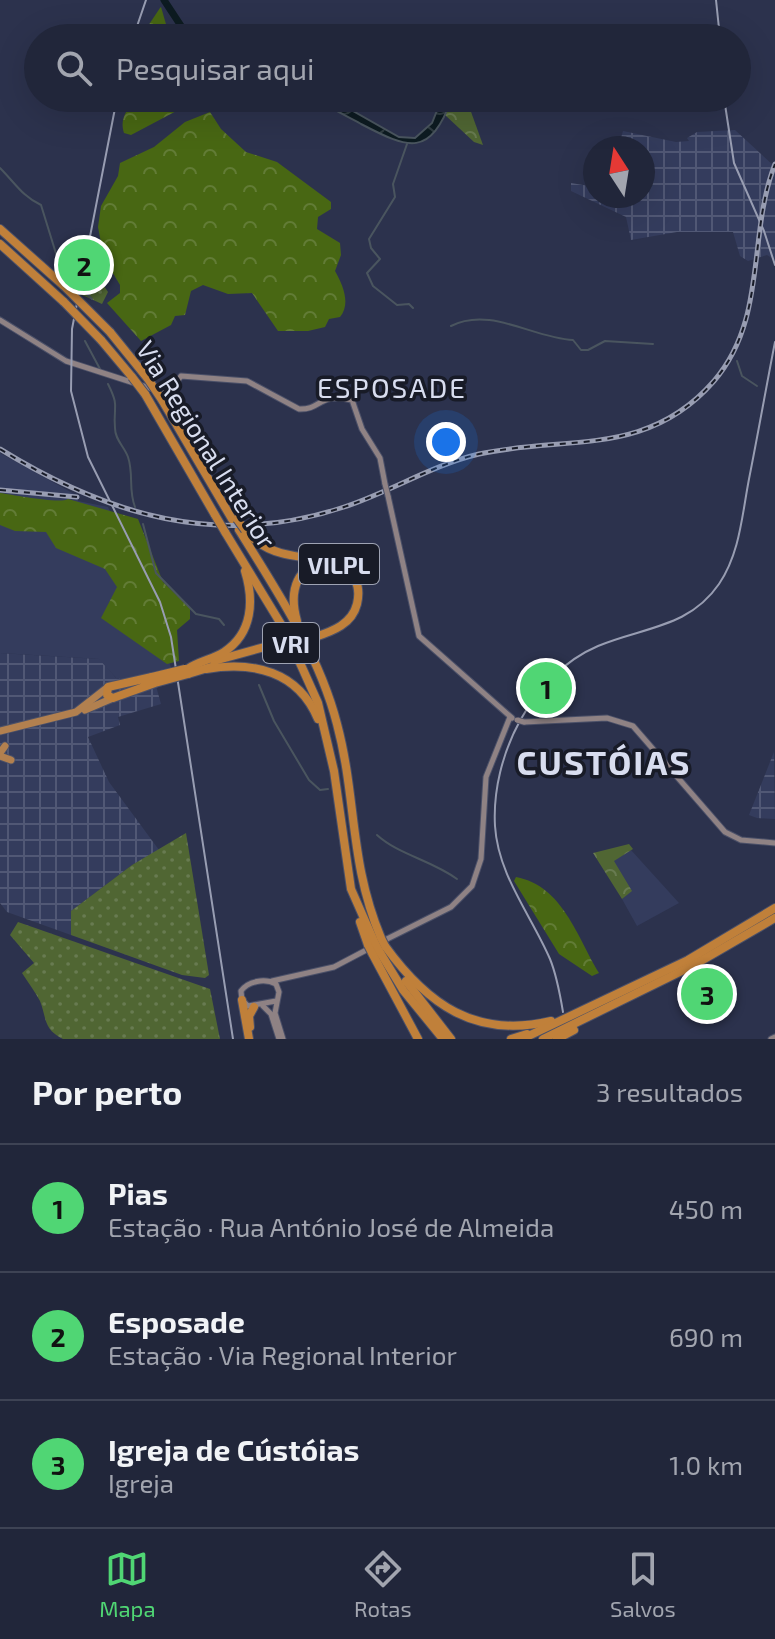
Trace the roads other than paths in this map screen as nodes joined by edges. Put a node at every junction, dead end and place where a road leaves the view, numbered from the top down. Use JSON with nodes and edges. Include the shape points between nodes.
{"nodes":[{"id":1,"x":0,"y":229,"type":"edge"},
{"id":2,"x":0,"y":244,"type":"edge"},
{"id":3,"x":0,"y":320,"type":"edge"},
{"id":4,"x":242,"y":530,"type":"junction"},
{"id":5,"x":239,"y":555,"type":"junction"},
{"id":6,"x":301,"y":633,"type":"junction"},
{"id":7,"x":314,"y":635,"type":"junction"},
{"id":8,"x":280,"y":645,"type":"junction"},
{"id":9,"x":206,"y":669,"type":"junction"},
{"id":10,"x":187,"y":670,"type":"junction"},
{"id":11,"x":154,"y":680,"type":"junction"},
{"id":12,"x":108,"y":687,"type":"junction"},
{"id":13,"x":113,"y":698,"type":"junction"},
{"id":14,"x":517,"y":720,"type":"junction"},
{"id":15,"x":0,"y":732,"type":"edge"},
{"id":16,"x":327,"y":738,"type":"junction"},
{"id":17,"x":2,"y":752,"type":"edge"},
{"id":18,"x":11,"y":760,"type":"dead end"},
{"id":19,"x":775,"y":843,"type":"edge"},
{"id":20,"x":775,"y":908,"type":"edge"},
{"id":21,"x":775,"y":918,"type":"edge"},
{"id":22,"x":377,"y":945,"type":"junction"},
{"id":23,"x":293,"y":975,"type":"junction"},
{"id":24,"x":272,"y":981,"type":"junction"},
{"id":25,"x":279,"y":992,"type":"junction"},
{"id":26,"x":627,"y":999,"type":"junction"},
{"id":27,"x":242,"y":1000,"type":"junction"},
{"id":28,"x":276,"y":1001,"type":"junction"},
{"id":29,"x":258,"y":1006,"type":"junction"},
{"id":30,"x":582,"y":1011,"type":"junction"},
{"id":31,"x":554,"y":1024,"type":"junction"},
{"id":32,"x":251,"y":1039,"type":"edge"},
{"id":33,"x":281,"y":1039,"type":"edge"},
{"id":34,"x":418,"y":1039,"type":"edge"},
{"id":35,"x":443,"y":1039,"type":"edge"},
{"id":36,"x":451,"y":1039,"type":"edge"},
{"id":37,"x":511,"y":1039,"type":"edge"},
{"id":38,"x":522,"y":1039,"type":"edge"},
{"id":39,"x":543,"y":1039,"type":"edge"},
{"id":40,"x":557,"y":1039,"type":"edge"}],
"edges":[{"from":1,"to":4,"type":"highway","name":"Via Regional Interior","number":"VRI","bridge":true,"via":[[110,332],[148,379]]},
{"from":2,"to":5,"type":"highway","name":"Via Regional Interior","number":"VRI","bridge":true,"via":[[64,302],[132,377]]},
{"from":3,"to":14,"type":"main road","bridge":true,"via":[[66,361],[151,389],[169,393],[178,376],[247,381],[299,409],[326,397],[354,402],[362,429],[380,458],[419,636]]},
{"from":4,"to":6,"type":"highway","name":"Via Regional Interior","number":"VRI"},
{"from":4,"to":7,"type":"highway","number":"VILPL","via":[[272,550],[333,562],[353,578],[358,593],[353,614],[335,630]]},
{"from":5,"to":10,"type":"highway","number":"VILPL","via":[[251,594],[246,625],[225,652]]},
{"from":5,"to":16,"type":"highway","name":"Via Regional Interior","number":"VRI","via":[[294,648]]},
{"from":6,"to":7,"type":"highway","number":"VILPL","via":[[292,601],[297,580],[312,567],[332,566],[351,584],[352,605],[340,621]]},
{"from":6,"to":22,"type":"highway","name":"Via Regional Interior","number":"VRI","via":[[338,725],[360,879]]},
{"from":7,"to":8,"type":"highway","number":"VILPL","bridge":true},
{"from":8,"to":9,"type":"highway","number":"VILPL"},
{"from":8,"to":10,"type":"highway","number":"VILPL"},
{"from":9,"to":10,"type":"highway","number":"VILPL"},
{"from":9,"to":16,"type":"highway","number":"VILPL","via":[[248,666],[281,676],[307,699]]},
{"from":10,"to":11,"type":"highway","number":"VILPL","bridge":true},
{"from":11,"to":12,"type":"highway","number":"VILPL"},
{"from":11,"to":13,"type":"highway","number":"VILPL"},
{"from":12,"to":13,"type":"highway","via":[[107,695]]},
{"from":12,"to":15,"type":"highway","number":"VILPL","via":[[76,712]]},
{"from":13,"to":15,"type":"highway","number":"VILPL","via":[[55,720]]},
{"from":14,"to":19,"type":"main road","via":[[620,720],[645,737],[725,832],[741,840]]},
{"from":14,"to":23,"type":"main road","via":[[486,777],[481,859],[468,892],[451,907],[334,967]]},
{"from":16,"to":22,"type":"highway","name":"Via Regional Interior","number":"VRI","via":[[357,909]]},
{"from":17,"to":18,"type":"highway"},
{"from":20,"to":30,"type":"highway","via":[[688,960]]},
{"from":21,"to":26,"type":"highway"},
{"from":22,"to":30,"type":"highway","via":[[419,990],[476,1023],[520,1027]]},
{"from":22,"to":34,"type":"highway"},
{"from":22,"to":35,"type":"highway","number":"VRI","via":[[403,990]]},
{"from":22,"to":36,"type":"highway","number":"VRI"},
{"from":23,"to":24,"type":"main road"},
{"from":23,"to":25,"type":"main road"},
{"from":24,"to":25,"type":"main road"},
{"from":24,"to":27,"type":"main road","via":[[248,984],[241,991]]},
{"from":25,"to":28,"type":"main road"},
{"from":26,"to":39,"type":"highway"},
{"from":26,"to":40,"type":"highway"},
{"from":27,"to":29,"type":"main road"},
{"from":27,"to":32,"type":"highway"},
{"from":28,"to":29,"type":"main road"},
{"from":28,"to":33,"type":"main road"},
{"from":29,"to":32,"type":"highway","via":[[249,1016]]},
{"from":29,"to":33,"type":"main road","via":[[271,1014]]},
{"from":30,"to":31,"type":"highway"},
{"from":31,"to":37,"type":"highway"},
{"from":31,"to":38,"type":"highway"}]}
